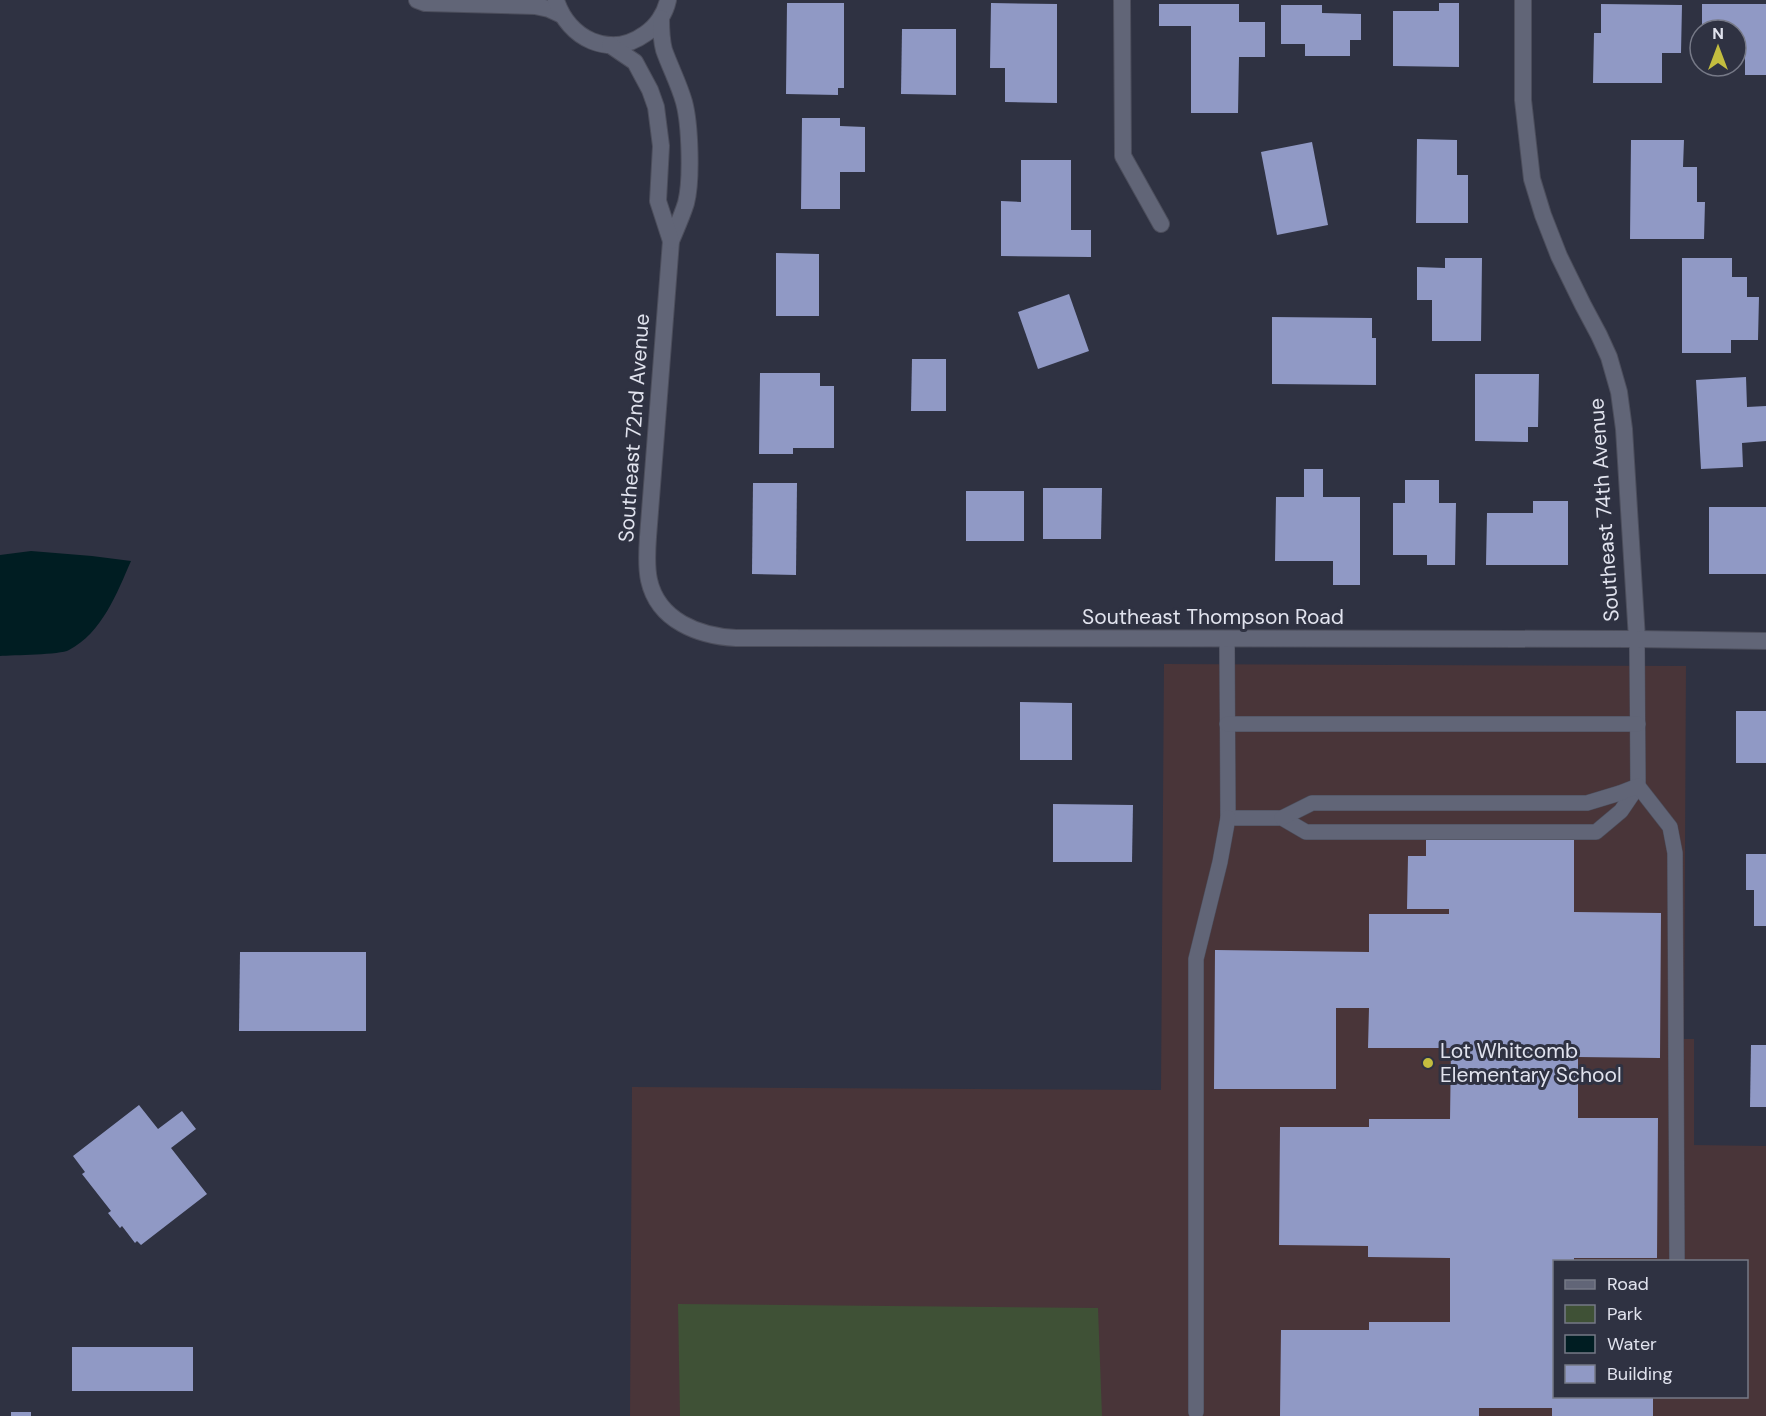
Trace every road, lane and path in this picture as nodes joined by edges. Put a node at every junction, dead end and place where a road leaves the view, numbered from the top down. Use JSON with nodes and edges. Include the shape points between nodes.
{"nodes":[{"id":1,"x":417,"y":0,"type":"edge"},
{"id":2,"x":668,"y":0,"type":"edge"},
{"id":3,"x":1122,"y":0,"type":"edge"},
{"id":4,"x":1523,"y":0,"type":"edge"},
{"id":5,"x":559,"y":8,"type":"edge"},
{"id":6,"x":661,"y":18,"type":"junction"},
{"id":7,"x":610,"y":45,"type":"junction"},
{"id":8,"x":1161,"y":225,"type":"dead end"},
{"id":9,"x":671,"y":241,"type":"junction"},
{"id":10,"x":667,"y":612,"type":"joint"},
{"id":11,"x":1227,"y":639,"type":"junction"},
{"id":12,"x":1637,"y":639,"type":"junction"},
{"id":13,"x":1766,"y":641,"type":"edge"},
{"id":14,"x":1227,"y":724,"type":"junction"},
{"id":15,"x":1638,"y":724,"type":"junction"},
{"id":16,"x":1638,"y":786,"type":"junction"},
{"id":17,"x":1228,"y":818,"type":"junction"},
{"id":18,"x":1282,"y":818,"type":"junction"},
{"id":19,"x":1677,"y":1260,"type":"edge"},
{"id":20,"x":1196,"y":1412,"type":"dead end"}],
"edges":[{"from":1,"to":5,"type":"street"},
{"from":2,"to":6,"type":"street"},
{"from":3,"to":8,"type":"street","via":[[1123,156]]},
{"from":4,"to":12,"type":"street","name":"Southeast 74th Avenue","via":[[1523,100],[1532,179],[1559,256],[1599,334],[1619,392]]},
{"from":5,"to":7,"type":"street","via":[[582,36]]},
{"from":6,"to":7,"type":"street","via":[[639,38]]},
{"from":6,"to":9,"type":"street","name":"Southeast 72nd Avenue","via":[[664,50],[684,104],[689,140],[686,201]]},
{"from":7,"to":9,"type":"street","name":"Southeast 72nd Avenue","via":[[634,62],[656,107],[661,146],[658,201]]},
{"from":9,"to":10,"type":"street","name":"Southeast 72nd Avenue","via":[[647,551],[654,595]]},
{"from":10,"to":11,"type":"street","name":"Southeast Thompson Road","via":[[702,634],[736,638]]},
{"from":11,"to":12,"type":"street","name":"Southeast Thompson Road"},
{"from":11,"to":14,"type":"lane"},
{"from":12,"to":13,"type":"street","name":"Southeast Thompson Road"},
{"from":12,"to":15,"type":"lane"},
{"from":14,"to":15,"type":"lane"},
{"from":14,"to":17,"type":"lane"},
{"from":15,"to":16,"type":"lane"},
{"from":16,"to":18,"type":"lane","via":[[1587,803],[1312,802]]},
{"from":16,"to":18,"type":"lane","via":[[1621,811],[1596,832],[1306,832]]},
{"from":16,"to":19,"type":"lane","via":[[1671,827],[1675,853]]},
{"from":17,"to":18,"type":"lane"},
{"from":17,"to":20,"type":"lane","via":[[1196,959]]}]}
